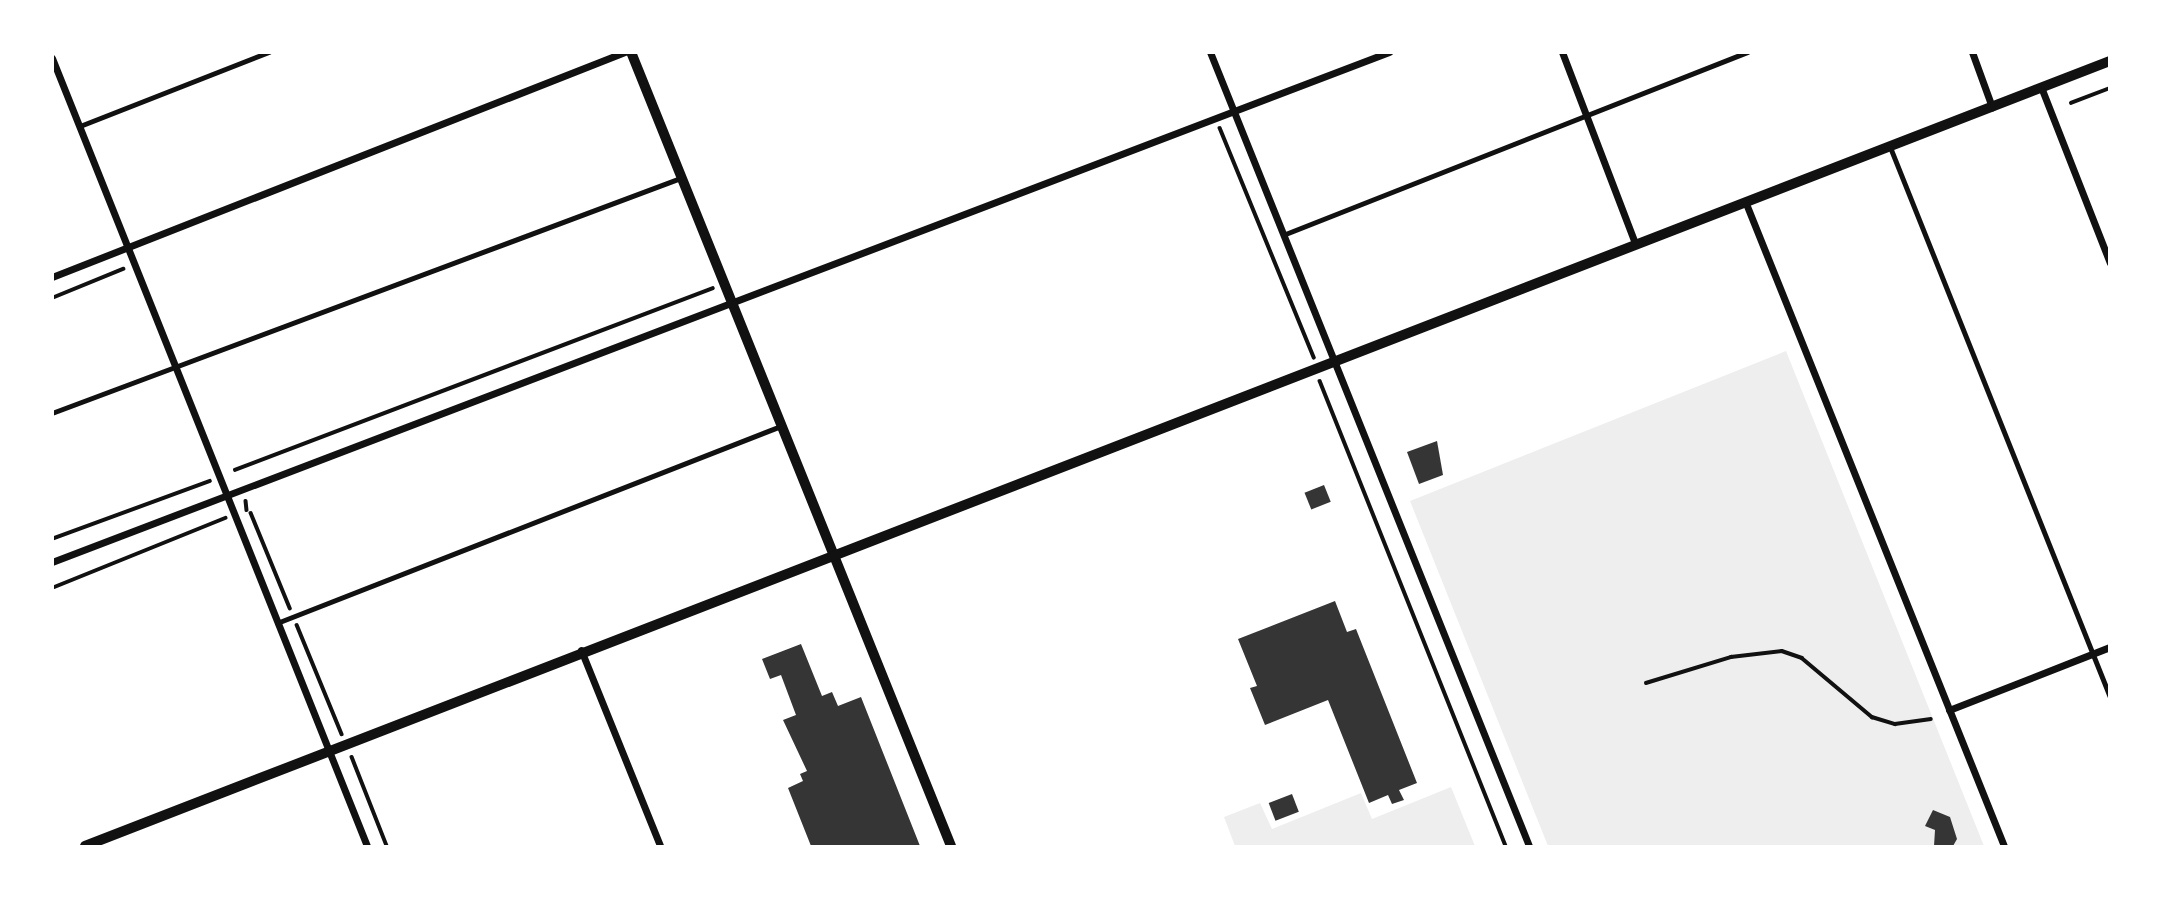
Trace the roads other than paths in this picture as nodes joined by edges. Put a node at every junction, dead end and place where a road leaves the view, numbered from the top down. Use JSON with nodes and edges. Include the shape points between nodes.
{"nodes":[{"id":1,"x":269,"y":52,"type":"edge"},
{"id":2,"x":625,"y":52,"type":"edge"},
{"id":3,"x":631,"y":52,"type":"edge"},
{"id":4,"x":1210,"y":52,"type":"edge"},
{"id":5,"x":1389,"y":52,"type":"edge"},
{"id":6,"x":1562,"y":52,"type":"edge"},
{"id":7,"x":1747,"y":52,"type":"edge"},
{"id":8,"x":1972,"y":52,"type":"edge"},
{"id":9,"x":52,"y":58,"type":"edge"},
{"id":10,"x":2109,"y":61,"type":"edge"},
{"id":11,"x":2041,"y":87,"type":"junction"},
{"id":12,"x":1992,"y":107,"type":"junction"},
{"id":13,"x":1234,"y":113,"type":"junction"},
{"id":14,"x":1587,"y":114,"type":"junction"},
{"id":15,"x":80,"y":127,"type":"junction"},
{"id":16,"x":1890,"y":145,"type":"junction"},
{"id":17,"x":682,"y":178,"type":"junction"},
{"id":18,"x":1744,"y":201,"type":"junction"},
{"id":19,"x":1283,"y":235,"type":"junction"},
{"id":20,"x":1635,"y":243,"type":"junction"},
{"id":21,"x":128,"y":247,"type":"junction"},
{"id":22,"x":2109,"y":263,"type":"edge"},
{"id":23,"x":52,"y":277,"type":"edge"},
{"id":24,"x":732,"y":304,"type":"junction"},
{"id":25,"x":1334,"y":358,"type":"junction"},
{"id":26,"x":176,"y":371,"type":"junction"},
{"id":27,"x":52,"y":413,"type":"edge"},
{"id":28,"x":782,"y":426,"type":"junction"},
{"id":29,"x":225,"y":495,"type":"junction"},
{"id":30,"x":833,"y":554,"type":"junction"},
{"id":31,"x":52,"y":562,"type":"edge"},
{"id":32,"x":277,"y":623,"type":"junction"},
{"id":33,"x":2109,"y":647,"type":"edge"},
{"id":34,"x":581,"y":650,"type":"junction"},
{"id":35,"x":2092,"y":654,"type":"junction"},
{"id":36,"x":2109,"y":696,"type":"edge"},
{"id":37,"x":1949,"y":710,"type":"junction"},
{"id":38,"x":328,"y":750,"type":"junction"},
{"id":39,"x":85,"y":846,"type":"edge"},
{"id":40,"x":368,"y":846,"type":"edge"},
{"id":41,"x":660,"y":846,"type":"edge"},
{"id":42,"x":951,"y":846,"type":"edge"},
{"id":43,"x":1529,"y":846,"type":"edge"},
{"id":44,"x":2004,"y":846,"type":"edge"}],
"edges":[{"from":1,"to":15,"type":"lane"},
{"from":2,"to":21,"type":"street"},
{"from":3,"to":17,"type":"street"},
{"from":4,"to":13,"type":"street"},
{"from":5,"to":13,"type":"street"},
{"from":6,"to":14,"type":"street"},
{"from":7,"to":14,"type":"lane"},
{"from":8,"to":12,"type":"street"},
{"from":9,"to":15,"type":"street"},
{"from":10,"to":11,"type":"street"},
{"from":11,"to":12,"type":"street"},
{"from":11,"to":22,"type":"street"},
{"from":12,"to":16,"type":"street"},
{"from":13,"to":19,"type":"street"},
{"from":13,"to":24,"type":"street"},
{"from":14,"to":19,"type":"lane"},
{"from":14,"to":20,"type":"street"},
{"from":15,"to":21,"type":"street"},
{"from":16,"to":18,"type":"street"},
{"from":16,"to":35,"type":"lane"},
{"from":17,"to":24,"type":"street"},
{"from":17,"to":26,"type":"lane"},
{"from":18,"to":20,"type":"street"},
{"from":18,"to":37,"type":"street"},
{"from":19,"to":25,"type":"street"},
{"from":20,"to":25,"type":"street"},
{"from":21,"to":23,"type":"street"},
{"from":21,"to":26,"type":"street"},
{"from":24,"to":28,"type":"street"},
{"from":24,"to":29,"type":"street"},
{"from":25,"to":30,"type":"street"},
{"from":25,"to":43,"type":"street"},
{"from":26,"to":27,"type":"lane"},
{"from":26,"to":29,"type":"street"},
{"from":28,"to":30,"type":"street"},
{"from":28,"to":32,"type":"lane"},
{"from":29,"to":31,"type":"street"},
{"from":29,"to":32,"type":"street"},
{"from":30,"to":34,"type":"street"},
{"from":30,"to":42,"type":"street"},
{"from":32,"to":38,"type":"street"},
{"from":33,"to":35,"type":"street"},
{"from":34,"to":38,"type":"street"},
{"from":34,"to":41,"type":"street"},
{"from":35,"to":36,"type":"lane"},
{"from":35,"to":37,"type":"street"},
{"from":37,"to":44,"type":"street"},
{"from":38,"to":39,"type":"street"},
{"from":38,"to":40,"type":"street"}]}
